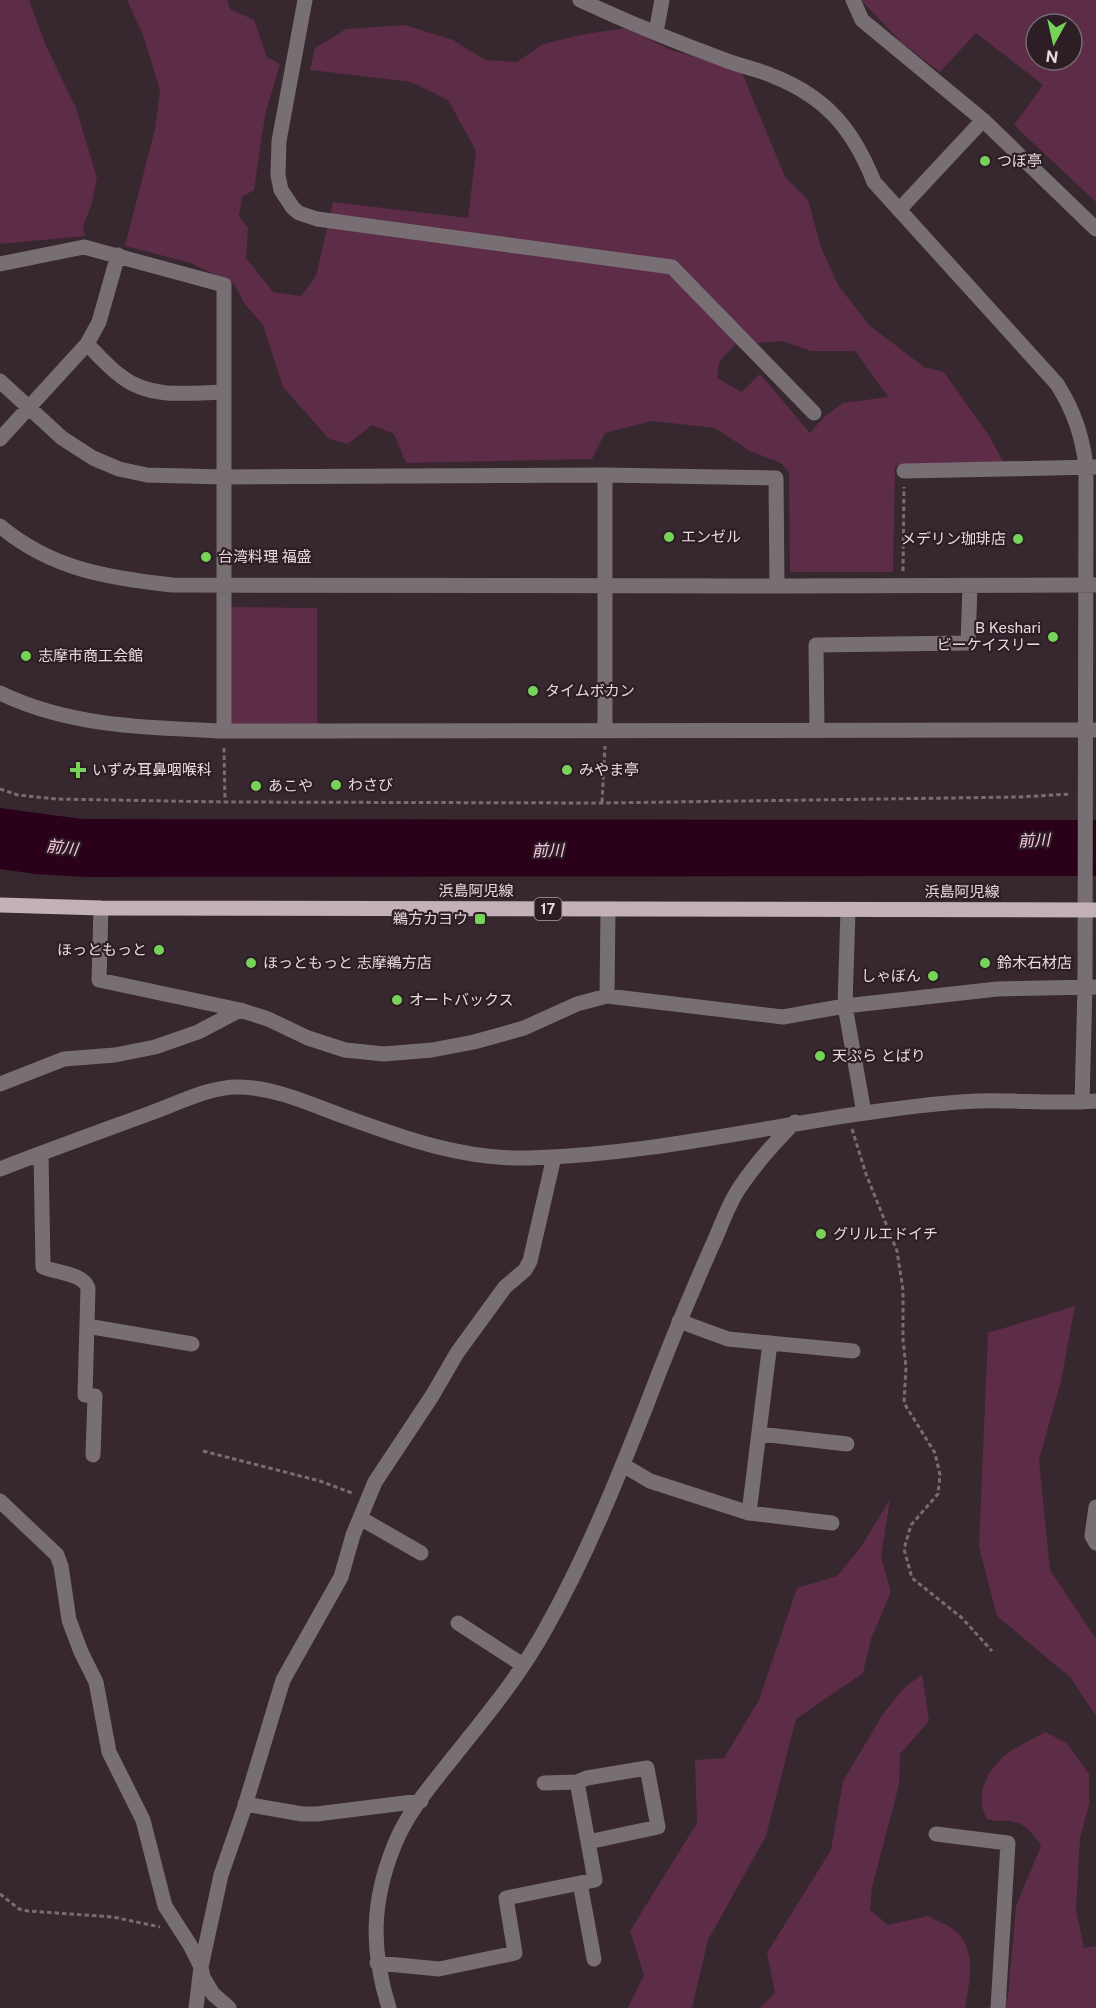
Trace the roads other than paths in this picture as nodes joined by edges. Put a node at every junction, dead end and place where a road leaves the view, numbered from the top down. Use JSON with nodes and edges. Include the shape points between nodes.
{"nodes":[{"id":1,"x":305,"y":0,"type":"edge"},
{"id":2,"x":580,"y":0,"type":"edge"},
{"id":3,"x":663,"y":0,"type":"edge"},
{"id":4,"x":853,"y":0,"type":"edge"},
{"id":5,"x":656,"y":32,"type":"junction"},
{"id":6,"x":982,"y":120,"type":"junction"},
{"id":7,"x":899,"y":210,"type":"junction"},
{"id":8,"x":1096,"y":229,"type":"edge"},
{"id":9,"x":118,"y":255,"type":"junction"},
{"id":10,"x":0,"y":264,"type":"edge"},
{"id":11,"x":87,"y":345,"type":"junction"},
{"id":12,"x":0,"y":381,"type":"edge"},
{"id":13,"x":224,"y":392,"type":"junction"},
{"id":14,"x":28,"y":408,"type":"junction"},
{"id":15,"x":814,"y":413,"type":"dead end"},
{"id":16,"x":0,"y":439,"type":"edge"},
{"id":17,"x":1091,"y":466,"type":"edge"},
{"id":18,"x":904,"y":471,"type":"road end"},
{"id":19,"x":605,"y":475,"type":"junction"},
{"id":20,"x":224,"y":477,"type":"junction"},
{"id":21,"x":0,"y":526,"type":"edge"},
{"id":22,"x":224,"y":585,"type":"junction"},
{"id":23,"x":606,"y":585,"type":"junction"},
{"id":24,"x":1091,"y":585,"type":"edge"},
{"id":25,"x":777,"y":586,"type":"junction"},
{"id":26,"x":970,"y":586,"type":"junction"},
{"id":27,"x":0,"y":693,"type":"edge"},
{"id":28,"x":606,"y":729,"type":"junction"},
{"id":29,"x":817,"y":729,"type":"junction"},
{"id":30,"x":1091,"y":730,"type":"edge"},
{"id":31,"x":224,"y":731,"type":"junction"},
{"id":32,"x":0,"y":905,"type":"edge"},
{"id":33,"x":101,"y":908,"type":"junction"},
{"id":34,"x":608,"y":909,"type":"junction"},
{"id":35,"x":848,"y":910,"type":"junction"},
{"id":36,"x":1091,"y":910,"type":"edge"},
{"id":37,"x":1091,"y":987,"type":"edge"},
{"id":38,"x":607,"y":996,"type":"junction"},
{"id":39,"x":845,"y":1006,"type":"junction"},
{"id":40,"x":240,"y":1010,"type":"junction"},
{"id":41,"x":0,"y":1084,"type":"edge"},
{"id":42,"x":1089,"y":1101,"type":"edge"},
{"id":43,"x":864,"y":1113,"type":"junction"},
{"id":44,"x":795,"y":1122,"type":"junction"},
{"id":45,"x":40,"y":1154,"type":"junction"},
{"id":46,"x":554,"y":1157,"type":"junction"},
{"id":47,"x":0,"y":1169,"type":"edge"},
{"id":48,"x":679,"y":1321,"type":"junction"},
{"id":49,"x":87,"y":1326,"type":"junction"},
{"id":50,"x":770,"y":1343,"type":"junction"},
{"id":51,"x":192,"y":1344,"type":"dead end"},
{"id":52,"x":853,"y":1351,"type":"dead end"},
{"id":53,"x":760,"y":1434,"type":"junction"},
{"id":54,"x":848,"y":1444,"type":"dead end"},
{"id":55,"x":93,"y":1455,"type":"dead end"},
{"id":56,"x":623,"y":1465,"type":"junction"},
{"id":57,"x":0,"y":1501,"type":"edge"},
{"id":58,"x":1096,"y":1507,"type":"edge"},
{"id":59,"x":749,"y":1513,"type":"junction"},
{"id":60,"x":360,"y":1518,"type":"junction"},
{"id":61,"x":832,"y":1523,"type":"dead end"},
{"id":62,"x":1096,"y":1543,"type":"edge"},
{"id":63,"x":421,"y":1553,"type":"dead end"},
{"id":64,"x":458,"y":1623,"type":"dead end"},
{"id":65,"x":523,"y":1665,"type":"junction"},
{"id":66,"x":577,"y":1782,"type":"junction"},
{"id":67,"x":544,"y":1783,"type":"dead end"},
{"id":68,"x":421,"y":1801,"type":"junction"},
{"id":69,"x":245,"y":1804,"type":"junction"},
{"id":70,"x":936,"y":1834,"type":"dead end"},
{"id":71,"x":588,"y":1842,"type":"junction"},
{"id":72,"x":580,"y":1883,"type":"junction"},
{"id":73,"x":594,"y":1959,"type":"dead end"},
{"id":74,"x":377,"y":1964,"type":"junction"},
{"id":75,"x":201,"y":1967,"type":"junction"},
{"id":76,"x":196,"y":2008,"type":"edge"},
{"id":77,"x":229,"y":2008,"type":"edge"},
{"id":78,"x":389,"y":2008,"type":"edge"},
{"id":79,"x":998,"y":2008,"type":"edge"}],
"edges":[{"from":1,"to":15,"type":"street","via":[[278,159],[281,190],[299,213],[317,219],[672,267]]},
{"from":2,"to":5,"type":"street"},
{"from":3,"to":5,"type":"street"},
{"from":4,"to":6,"type":"street","via":[[862,20]]},
{"from":5,"to":7,"type":"street","via":[[772,75],[803,89],[829,108],[849,131],[874,182]]},
{"from":6,"to":7,"type":"street"},
{"from":6,"to":8,"type":"street"},
{"from":7,"to":17,"type":"street","via":[[1057,384],[1077,421]]},
{"from":9,"to":10,"type":"street","via":[[84,247]]},
{"from":9,"to":11,"type":"street","via":[[99,322]]},
{"from":9,"to":13,"type":"street","via":[[224,285]]},
{"from":11,"to":13,"type":"street","via":[[123,378],[145,388],[168,394]]},
{"from":11,"to":14,"type":"street"},
{"from":12,"to":14,"type":"street"},
{"from":13,"to":20,"type":"street"},
{"from":14,"to":16,"type":"street"},
{"from":14,"to":20,"type":"street","via":[[62,438],[119,469],[147,475]]},
{"from":17,"to":18,"type":"street"},
{"from":17,"to":24,"type":"street"},
{"from":19,"to":20,"type":"street"},
{"from":19,"to":23,"type":"street"},
{"from":19,"to":25,"type":"street","via":[[776,478]]},
{"from":20,"to":22,"type":"street"},
{"from":21,"to":22,"type":"street","via":[[41,554],[78,569],[125,580]]},
{"from":22,"to":23,"type":"street"},
{"from":22,"to":31,"type":"street"},
{"from":23,"to":25,"type":"street"},
{"from":23,"to":28,"type":"street"},
{"from":24,"to":26,"type":"street"},
{"from":24,"to":30,"type":"street"},
{"from":25,"to":26,"type":"street"},
{"from":26,"to":29,"type":"street","via":[[968,643],[816,645]]},
{"from":27,"to":31,"type":"street","via":[[74,718],[138,728]]},
{"from":28,"to":29,"type":"street"},
{"from":28,"to":31,"type":"street"},
{"from":29,"to":30,"type":"street"},
{"from":30,"to":36,"type":"street","via":[[1079,793],[1085,891]]},
{"from":32,"to":33,"type":"main road","name":"浜島阿児線","number":"17"},
{"from":33,"to":34,"type":"main road","name":"浜島阿児線","number":"17"},
{"from":33,"to":40,"type":"street","via":[[99,980]]},
{"from":34,"to":35,"type":"main road","name":"浜島阿児線","number":"17"},
{"from":34,"to":38,"type":"street"},
{"from":35,"to":36,"type":"main road","name":"浜島阿児線","number":"17"},
{"from":35,"to":39,"type":"street"},
{"from":36,"to":37,"type":"street"},
{"from":37,"to":39,"type":"street","via":[[997,989]]},
{"from":37,"to":42,"type":"street"},
{"from":38,"to":39,"type":"street","via":[[783,1017]]},
{"from":38,"to":40,"type":"street","via":[[577,1004],[524,1028],[474,1042],[384,1054],[345,1050]]},
{"from":39,"to":43,"type":"street"},
{"from":40,"to":41,"type":"street","via":[[198,1032],[155,1047],[64,1059]]},
{"from":42,"to":43,"type":"street","via":[[975,1101]]},
{"from":43,"to":44,"type":"street"},
{"from":44,"to":46,"type":"street","via":[[636,1150]]},
{"from":44,"to":48,"type":"street","via":[[738,1189]]},
{"from":45,"to":46,"type":"street","via":[[198,1096],[240,1087],[297,1098],[399,1137],[453,1151],[495,1157]]},
{"from":45,"to":47,"type":"street"},
{"from":45,"to":49,"type":"street","via":[[43,1267],[86,1282]]},
{"from":46,"to":60,"type":"street","via":[[530,1261],[505,1287],[457,1353],[375,1482]]},
{"from":48,"to":50,"type":"street","via":[[728,1339]]},
{"from":48,"to":56,"type":"street"},
{"from":49,"to":51,"type":"street"},
{"from":49,"to":55,"type":"street","via":[[85,1395],[94,1396]]},
{"from":50,"to":52,"type":"street"},
{"from":50,"to":53,"type":"street"},
{"from":53,"to":54,"type":"street"},
{"from":53,"to":59,"type":"street"},
{"from":56,"to":59,"type":"street","via":[[650,1481]]},
{"from":56,"to":65,"type":"street","via":[[574,1576]]},
{"from":57,"to":75,"type":"street","via":[[57,1555],[69,1620],[96,1682],[110,1752],[143,1820],[165,1906]]},
{"from":58,"to":62,"type":"street","via":[[1092,1536]]},
{"from":59,"to":61,"type":"street"},
{"from":60,"to":63,"type":"street"},
{"from":60,"to":69,"type":"street","via":[[341,1577],[284,1680]]},
{"from":64,"to":65,"type":"street"},
{"from":65,"to":68,"type":"street"},
{"from":66,"to":67,"type":"street"},
{"from":66,"to":71,"type":"street"},
{"from":66,"to":71,"type":"street","via":[[647,1768],[658,1827]]},
{"from":68,"to":69,"type":"street","via":[[316,1814]]},
{"from":68,"to":74,"type":"street","via":[[405,1822],[385,1874],[375,1923]]},
{"from":69,"to":75,"type":"street","via":[[221,1875]]},
{"from":70,"to":79,"type":"street","via":[[1008,1844]]},
{"from":71,"to":72,"type":"street","via":[[595,1880]]},
{"from":72,"to":73,"type":"street"},
{"from":72,"to":74,"type":"street","via":[[506,1899],[515,1953],[439,1970]]},
{"from":74,"to":78,"type":"street"},
{"from":75,"to":76,"type":"street"},
{"from":75,"to":77,"type":"street","via":[[213,1994]]}]}
